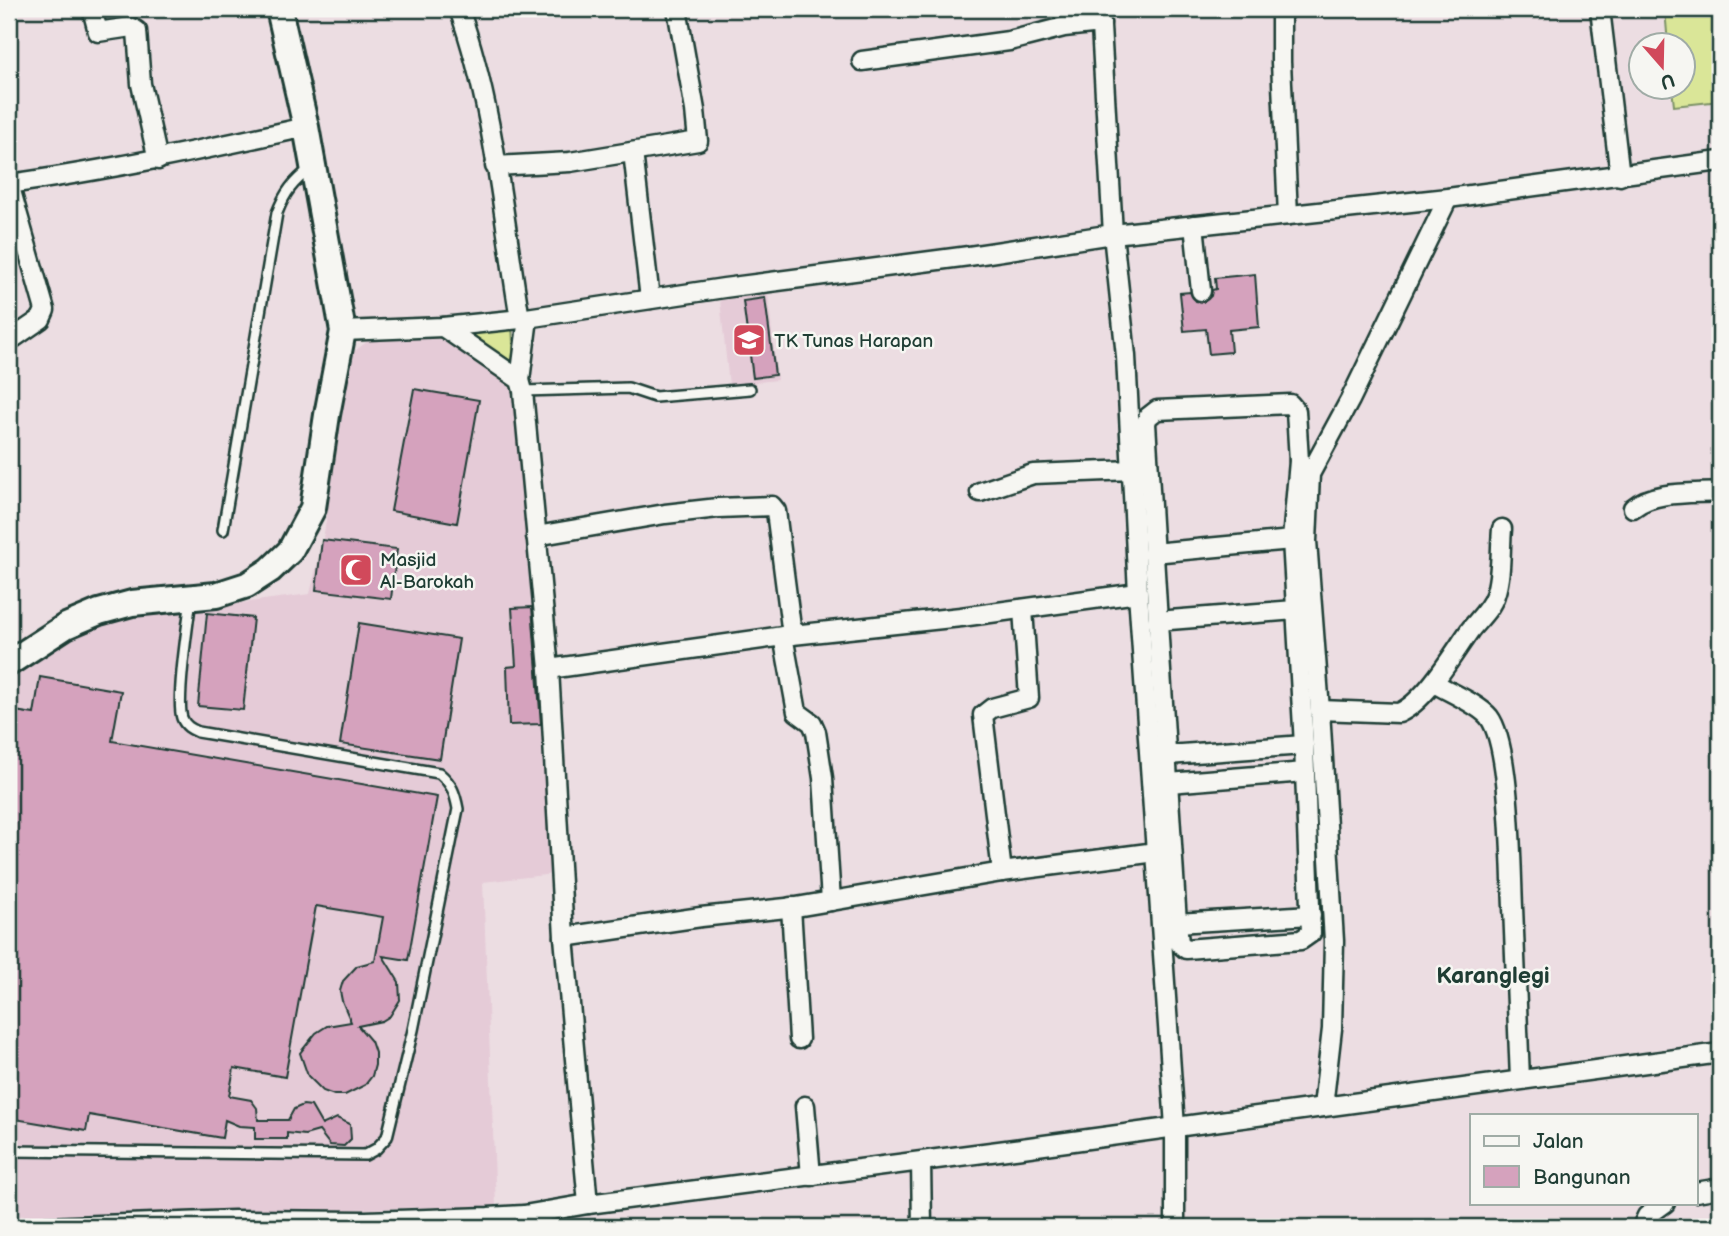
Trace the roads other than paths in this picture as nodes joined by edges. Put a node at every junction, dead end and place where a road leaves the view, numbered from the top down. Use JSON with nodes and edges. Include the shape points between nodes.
{"nodes":[{"id":1,"x":92,"y":9,"type":"edge"},
{"id":2,"x":279,"y":9,"type":"edge"},
{"id":3,"x":459,"y":9,"type":"edge"},
{"id":4,"x":677,"y":9,"type":"edge"},
{"id":5,"x":1281,"y":9,"type":"edge"},
{"id":6,"x":1600,"y":9,"type":"edge"},
{"id":7,"x":1100,"y":16,"type":"edge"},
{"id":8,"x":862,"y":61,"type":"dead end"},
{"id":9,"x":306,"y":127,"type":"junction"},
{"id":10,"x":633,"y":152,"type":"junction"},
{"id":11,"x":159,"y":160,"type":"junction"},
{"id":12,"x":1720,"y":161,"type":"edge"},
{"id":13,"x":495,"y":166,"type":"junction"},
{"id":14,"x":312,"y":167,"type":"junction"},
{"id":15,"x":1619,"y":176,"type":"junction"},
{"id":16,"x":9,"y":184,"type":"edge"},
{"id":17,"x":1448,"y":198,"type":"junction"},
{"id":18,"x":1289,"y":215,"type":"junction"},
{"id":19,"x":1194,"y":225,"type":"junction"},
{"id":20,"x":1113,"y":234,"type":"junction"},
{"id":21,"x":1201,"y":291,"type":"dead end"},
{"id":22,"x":650,"y":299,"type":"junction"},
{"id":23,"x":524,"y":319,"type":"junction"},
{"id":24,"x":443,"y":327,"type":"junction"},
{"id":25,"x":343,"y":331,"type":"junction"},
{"id":26,"x":9,"y":341,"type":"edge"},
{"id":27,"x":521,"y":385,"type":"junction"},
{"id":28,"x":750,"y":389,"type":"dead end"},
{"id":29,"x":1304,"y":468,"type":"junction"},
{"id":30,"x":1132,"y":470,"type":"junction"},
{"id":31,"x":980,"y":492,"type":"dead end"},
{"id":32,"x":1720,"y":492,"type":"edge"},
{"id":33,"x":1633,"y":508,"type":"dead end"},
{"id":34,"x":1502,"y":529,"type":"dead end"},
{"id":35,"x":223,"y":530,"type":"dead end"},
{"id":36,"x":536,"y":536,"type":"junction"},
{"id":37,"x":1292,"y":540,"type":"junction"},
{"id":38,"x":1153,"y":553,"type":"junction"},
{"id":39,"x":1138,"y":593,"type":"junction"},
{"id":40,"x":191,"y":598,"type":"junction"},
{"id":41,"x":1023,"y":609,"type":"junction"},
{"id":42,"x":1295,"y":610,"type":"junction"},
{"id":43,"x":1157,"y":621,"type":"junction"},
{"id":44,"x":788,"y":635,"type":"junction"},
{"id":45,"x":9,"y":663,"type":"edge"},
{"id":46,"x":549,"y":669,"type":"junction"},
{"id":47,"x":1434,"y":683,"type":"junction"},
{"id":48,"x":1320,"y":710,"type":"junction"},
{"id":49,"x":1304,"y":745,"type":"junction"},
{"id":50,"x":1168,"y":755,"type":"junction"},
{"id":51,"x":1305,"y":772,"type":"junction"},
{"id":52,"x":1169,"y":783,"type":"junction"},
{"id":53,"x":1156,"y":852,"type":"junction"},
{"id":54,"x":1002,"y":872,"type":"junction"},
{"id":55,"x":831,"y":901,"type":"junction"},
{"id":56,"x":791,"y":908,"type":"junction"},
{"id":57,"x":1311,"y":915,"type":"junction"},
{"id":58,"x":1177,"y":923,"type":"junction"},
{"id":59,"x":564,"y":937,"type":"junction"},
{"id":60,"x":799,"y":1039,"type":"dead end"},
{"id":61,"x":1720,"y":1053,"type":"edge"},
{"id":62,"x":1520,"y":1079,"type":"junction"},
{"id":63,"x":806,"y":1106,"type":"dead end"},
{"id":64,"x":1323,"y":1107,"type":"junction"},
{"id":65,"x":1175,"y":1127,"type":"junction"},
{"id":66,"x":9,"y":1151,"type":"edge"},
{"id":67,"x":921,"y":1162,"type":"junction"},
{"id":68,"x":811,"y":1176,"type":"junction"},
{"id":69,"x":1720,"y":1188,"type":"edge"},
{"id":70,"x":1698,"y":1192,"type":"edge"},
{"id":71,"x":1664,"y":1204,"type":"edge"},
{"id":72,"x":588,"y":1205,"type":"junction"},
{"id":73,"x":525,"y":1221,"type":"edge"},
{"id":74,"x":46,"y":1227,"type":"edge"},
{"id":75,"x":55,"y":1227,"type":"edge"},
{"id":76,"x":922,"y":1227,"type":"edge"},
{"id":77,"x":1175,"y":1227,"type":"edge"},
{"id":78,"x":1642,"y":1227,"type":"edge"}],
"edges":[{"from":1,"to":11,"type":"street","via":[[98,32],[131,27],[137,31],[141,84]]},
{"from":2,"to":9,"type":"street"},
{"from":3,"to":13,"type":"street","via":[[478,69]]},
{"from":4,"to":10,"type":"street","via":[[698,141]]},
{"from":5,"to":18,"type":"street"},
{"from":6,"to":15,"type":"street"},
{"from":7,"to":8,"type":"street","via":[[1009,41]]},
{"from":7,"to":20,"type":"street"},
{"from":9,"to":11,"type":"street"},
{"from":9,"to":14,"type":"street"},
{"from":10,"to":13,"type":"street","via":[[570,162]]},
{"from":10,"to":22,"type":"street"},
{"from":11,"to":16,"type":"street"},
{"from":12,"to":15,"type":"street"},
{"from":13,"to":23,"type":"street"},
{"from":14,"to":25,"type":"street"},
{"from":14,"to":35,"type":"lane","via":[[292,183],[277,213]]},
{"from":15,"to":17,"type":"street"},
{"from":16,"to":26,"type":"street","via":[[45,310],[41,319]]},
{"from":17,"to":18,"type":"street"},
{"from":17,"to":29,"type":"street","via":[[1350,400]]},
{"from":18,"to":19,"type":"street"},
{"from":19,"to":20,"type":"street"},
{"from":19,"to":21,"type":"street"},
{"from":20,"to":22,"type":"street"},
{"from":20,"to":30,"type":"street"},
{"from":22,"to":23,"type":"street"},
{"from":23,"to":24,"type":"street"},
{"from":23,"to":27,"type":"street"},
{"from":24,"to":25,"type":"street"},
{"from":24,"to":27,"type":"street"},
{"from":25,"to":40,"type":"street","via":[[313,508],[290,551],[247,585]]},
{"from":27,"to":28,"type":"lane","via":[[628,388],[655,397]]},
{"from":27,"to":36,"type":"street"},
{"from":29,"to":37,"type":"street"},
{"from":29,"to":38,"type":"street","via":[[1296,411],[1290,404],[1157,410],[1146,423]]},
{"from":29,"to":48,"type":"street"},
{"from":30,"to":31,"type":"street","via":[[1033,474]]},
{"from":30,"to":39,"type":"street"},
{"from":32,"to":33,"type":"street","via":[[1655,497]]},
{"from":34,"to":47,"type":"street","via":[[1491,604]]},
{"from":36,"to":44,"type":"street","via":[[664,514],[772,506]]},
{"from":36,"to":46,"type":"street"},
{"from":37,"to":38,"type":"street"},
{"from":37,"to":42,"type":"street"},
{"from":38,"to":43,"type":"street"},
{"from":39,"to":41,"type":"street"},
{"from":39,"to":53,"type":"street"},
{"from":40,"to":45,"type":"street","via":[[132,603],[99,612],[66,626]]},
{"from":40,"to":66,"type":"lane","via":[[181,691],[182,717],[188,727],[439,773],[455,795],[458,809],[387,1138],[365,1155]]},
{"from":41,"to":44,"type":"street"},
{"from":41,"to":54,"type":"street","via":[[1029,698],[983,715]]},
{"from":42,"to":43,"type":"street"},
{"from":42,"to":49,"type":"street"},
{"from":43,"to":50,"type":"street"},
{"from":44,"to":46,"type":"street"},
{"from":44,"to":55,"type":"street","via":[[797,712],[816,732]]},
{"from":46,"to":59,"type":"street"},
{"from":47,"to":48,"type":"street","via":[[1399,713]]},
{"from":47,"to":62,"type":"street","via":[[1488,716],[1501,751],[1509,821]]},
{"from":48,"to":64,"type":"street","via":[[1334,941],[1332,1029]]},
{"from":49,"to":50,"type":"street"},
{"from":49,"to":51,"type":"street"},
{"from":50,"to":52,"type":"street"},
{"from":51,"to":52,"type":"street"},
{"from":51,"to":57,"type":"street"},
{"from":52,"to":58,"type":"street"},
{"from":53,"to":54,"type":"street"},
{"from":53,"to":65,"type":"street"},
{"from":54,"to":55,"type":"street"},
{"from":55,"to":56,"type":"street"},
{"from":56,"to":59,"type":"street"},
{"from":56,"to":60,"type":"street"},
{"from":57,"to":58,"type":"street"},
{"from":57,"to":58,"type":"street","via":[[1311,933],[1301,940],[1186,949],[1179,943]]},
{"from":59,"to":72,"type":"street"},
{"from":61,"to":62,"type":"street"},
{"from":62,"to":64,"type":"street"},
{"from":63,"to":68,"type":"street"},
{"from":64,"to":65,"type":"street"},
{"from":65,"to":67,"type":"street"},
{"from":65,"to":77,"type":"street"},
{"from":67,"to":68,"type":"street"},
{"from":67,"to":76,"type":"street"},
{"from":68,"to":72,"type":"street"},
{"from":69,"to":70,"type":"street"},
{"from":71,"to":78,"type":"street","via":[[1647,1216]]},
{"from":72,"to":73,"type":"street"},
{"from":73,"to":75,"type":"street","via":[[234,1220]]},
{"from":74,"to":75,"type":"street"}]}
